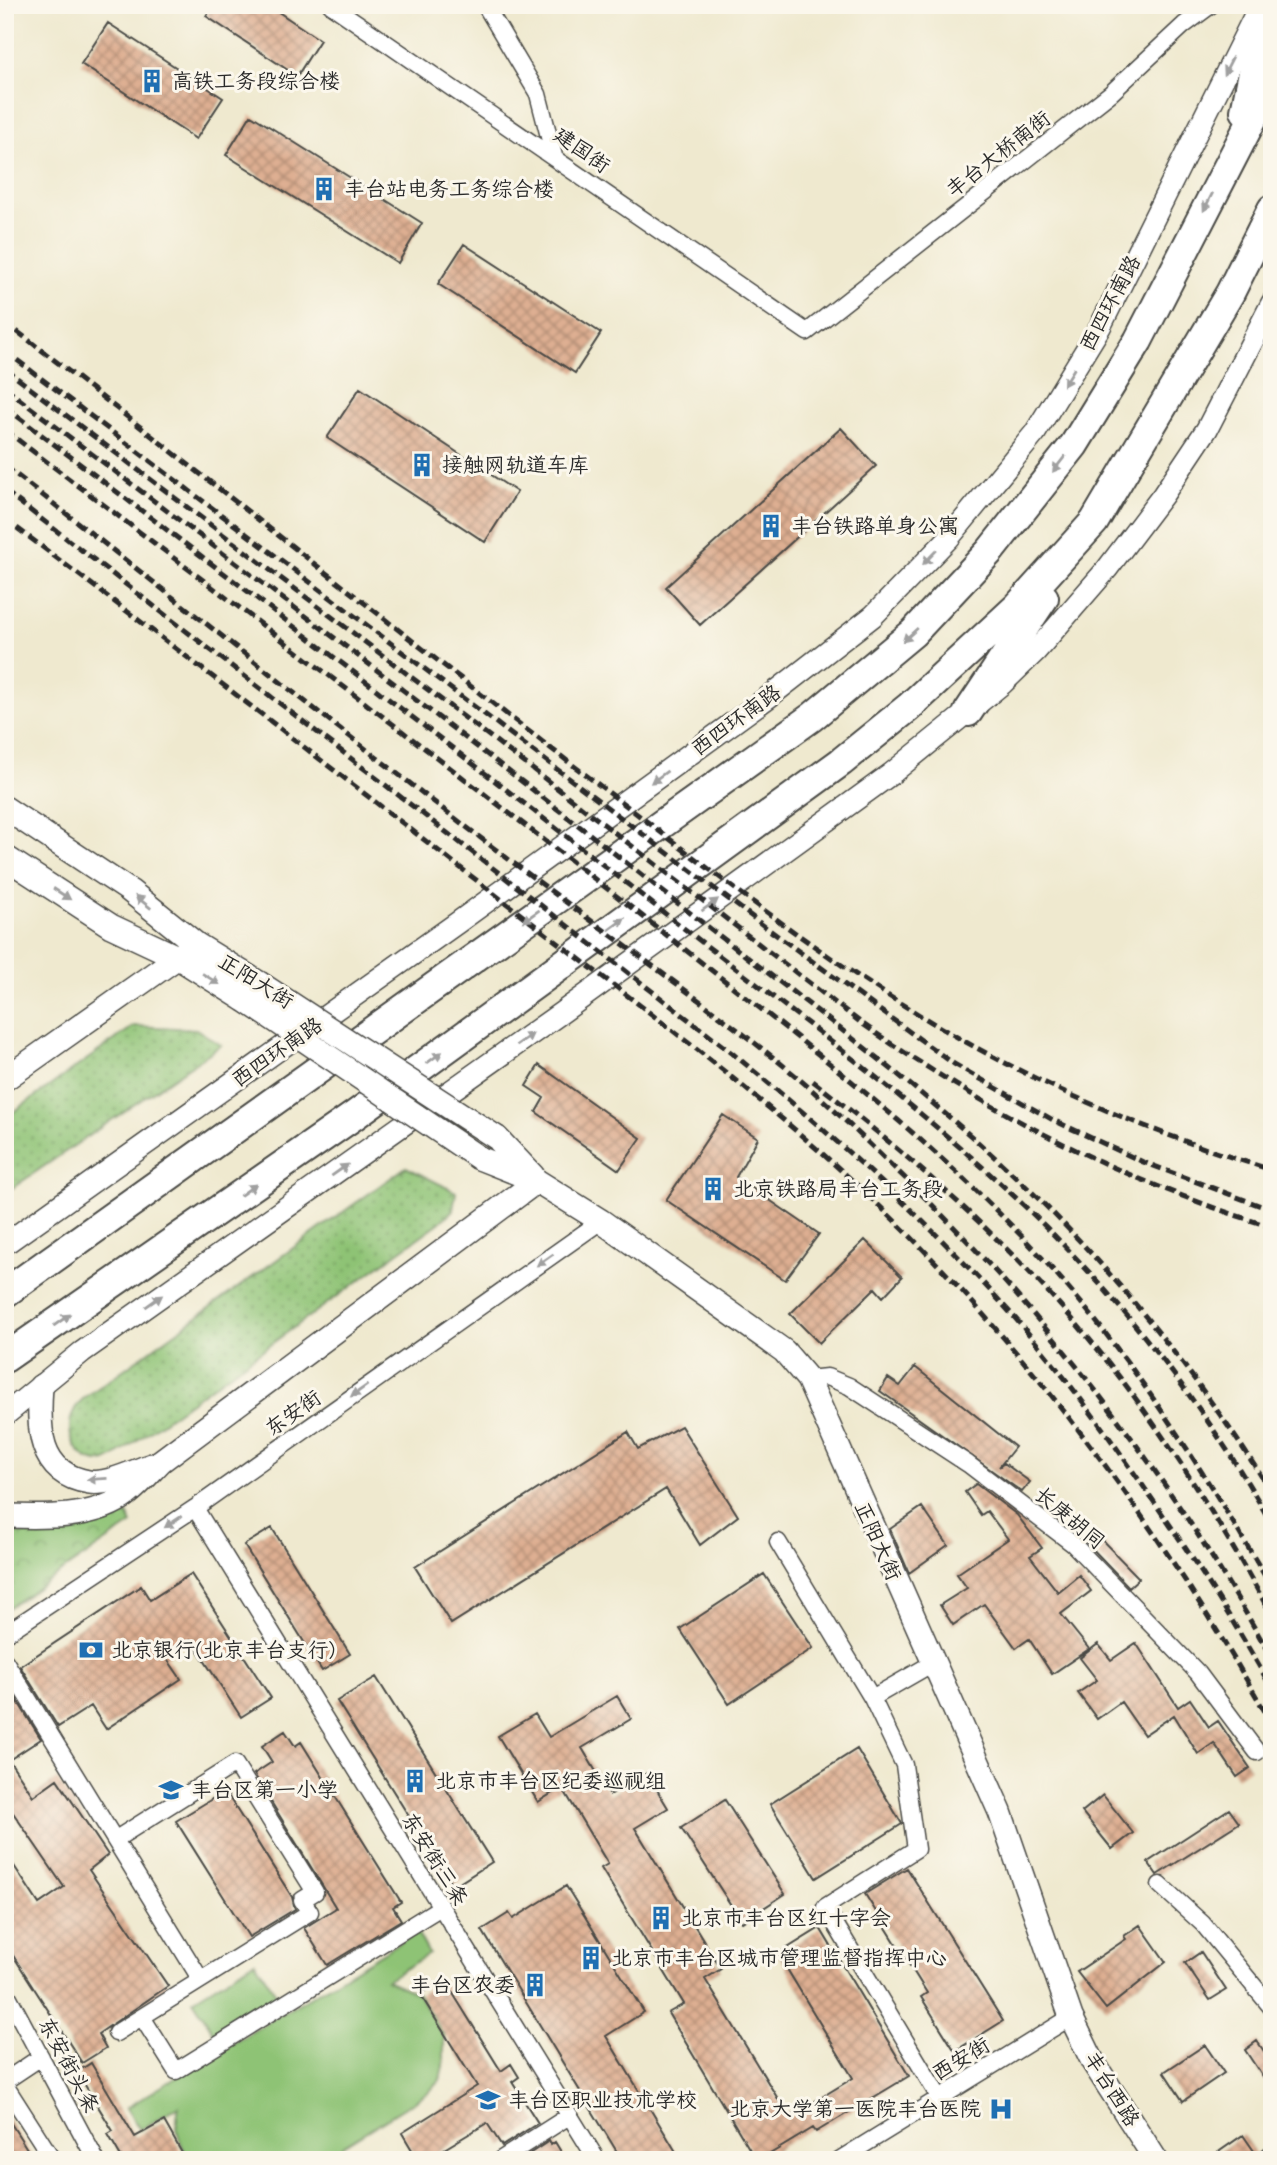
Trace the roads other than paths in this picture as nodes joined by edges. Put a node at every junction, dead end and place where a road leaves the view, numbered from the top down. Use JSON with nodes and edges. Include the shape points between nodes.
{"nodes":[{"id":1,"x":331,"y":5,"type":"edge"},
{"id":2,"x":485,"y":5,"type":"edge"},
{"id":3,"x":1211,"y":5,"type":"edge"},
{"id":4,"x":1259,"y":5,"type":"edge"},
{"id":5,"x":1267,"y":5,"type":"edge"},
{"id":6,"x":1272,"y":81,"type":"edge"},
{"id":7,"x":1238,"y":142,"type":"junction"},
{"id":8,"x":554,"y":156,"type":"junction"},
{"id":9,"x":1272,"y":209,"type":"edge"},
{"id":10,"x":1272,"y":303,"type":"edge"},
{"id":11,"x":807,"y":332,"type":"joint"},
{"id":12,"x":1094,"y":522,"type":"junction"},
{"id":13,"x":968,"y":712,"type":"junction"},
{"id":14,"x":5,"y":808,"type":"edge"},
{"id":15,"x":5,"y":857,"type":"edge"},
{"id":16,"x":197,"y":944,"type":"junction"},
{"id":17,"x":177,"y":957,"type":"junction"},
{"id":18,"x":253,"y":991,"type":"junction"},
{"id":19,"x":5,"y":1079,"type":"edge"},
{"id":20,"x":537,"y":1181,"type":"junction"},
{"id":21,"x":601,"y":1221,"type":"junction"},
{"id":22,"x":5,"y":1244,"type":"edge"},
{"id":23,"x":5,"y":1293,"type":"edge"},
{"id":24,"x":5,"y":1358,"type":"edge"},
{"id":25,"x":808,"y":1379,"type":"junction"},
{"id":26,"x":41,"y":1386,"type":"junction"},
{"id":27,"x":5,"y":1415,"type":"edge"},
{"id":28,"x":162,"y":1461,"type":"junction"},
{"id":29,"x":195,"y":1507,"type":"junction"},
{"id":30,"x":5,"y":1516,"type":"edge"},
{"id":31,"x":778,"y":1542,"type":"dead end"},
{"id":32,"x":5,"y":1634,"type":"edge"},
{"id":33,"x":5,"y":1661,"type":"edge"},
{"id":34,"x":933,"y":1663,"type":"junction"},
{"id":35,"x":872,"y":1698,"type":"junction"},
{"id":36,"x":1257,"y":1752,"type":"dead end"},
{"id":37,"x":116,"y":1839,"type":"junction"},
{"id":38,"x":1160,"y":1885,"type":"dead end"},
{"id":39,"x":441,"y":1908,"type":"junction"},
{"id":40,"x":201,"y":1980,"type":"junction"},
{"id":41,"x":5,"y":1990,"type":"edge"},
{"id":42,"x":1272,"y":2008,"type":"edge"},
{"id":43,"x":142,"y":2017,"type":"junction"},
{"id":44,"x":1070,"y":2017,"type":"junction"},
{"id":45,"x":116,"y":2033,"type":"dead end"},
{"id":46,"x":41,"y":2057,"type":"junction"},
{"id":47,"x":5,"y":2083,"type":"edge"},
{"id":48,"x":939,"y":2097,"type":"junction"},
{"id":49,"x":569,"y":2116,"type":"junction"},
{"id":50,"x":1272,"y":2153,"type":"edge"},
{"id":51,"x":53,"y":2160,"type":"edge"},
{"id":52,"x":96,"y":2160,"type":"edge"},
{"id":53,"x":500,"y":2160,"type":"edge"},
{"id":54,"x":597,"y":2160,"type":"edge"},
{"id":55,"x":839,"y":2160,"type":"edge"},
{"id":56,"x":1156,"y":2160,"type":"edge"},
{"id":57,"x":1264,"y":2160,"type":"edge"}],
"edges":[{"from":1,"to":8,"type":"street","name":"建国街"},
{"from":2,"to":8,"type":"street","via":[[538,94]]},
{"from":3,"to":11,"type":"street","name":"丰台大桥南街","via":[[1184,24],[1111,93]]},
{"from":4,"to":22,"type":"street","name":"西四环南路","one_way":true,"via":[[1100,327],[1035,433],[948,539],[873,616],[457,923]]},
{"from":5,"to":7,"type":"highway"},
{"from":6,"to":7,"type":"highway","name":"西四环南路"},
{"from":7,"to":23,"type":"highway","name":"西四环南路","one_way":true,"via":[[1138,341],[1074,445],[990,551],[913,633],[812,717]]},
{"from":8,"to":11,"type":"street","name":"建国街"},
{"from":9,"to":12,"type":"highway","via":[[1230,293]]},
{"from":10,"to":13,"type":"street","via":[[1207,429],[1163,495],[1036,651]]},
{"from":12,"to":13,"type":"highway"},
{"from":24,"to":12,"type":"highway","one_way":true,"via":[[355,1115],[841,762],[909,707],[1018,606]]},
{"from":26,"to":13,"type":"street","one_way":true,"via":[[82,1352],[825,822]]},
{"from":16,"to":14,"type":"main road","name":"正阳大街","one_way":true,"via":[[130,891]]},
{"from":15,"to":17,"type":"main road","name":"正阳大街","one_way":true,"via":[[111,926]]},
{"from":16,"to":17,"type":"main road"},
{"from":16,"to":18,"type":"main road","name":"正阳大街"},
{"from":17,"to":18,"type":"main road","name":"正阳大街","one_way":true},
{"from":17,"to":19,"type":"main road"},
{"from":18,"to":20,"type":"main road","name":"正阳大街","bridge":true,"via":[[479,1158]]},
{"from":18,"to":20,"type":"main road","name":"正阳大街","bridge":true,"via":[[497,1138]]},
{"from":20,"to":21,"type":"main road","name":"正阳大街"},
{"from":20,"to":28,"type":"main road"},
{"from":21,"to":25,"type":"main road","name":"正阳大街","via":[[784,1351]]},
{"from":21,"to":29,"type":"street","name":"东安街","one_way":true},
{"from":25,"to":34,"type":"main road","name":"正阳大街"},
{"from":25,"to":36,"type":"street","name":"长庚胡同","via":[[827,1377],[849,1386],[968,1464],[1073,1544],[1198,1673]]},
{"from":26,"to":27,"type":"street"},
{"from":28,"to":26,"type":"main road","one_way":true,"via":[[117,1478],[90,1482],[64,1472],[44,1452],[38,1424]]},
{"from":28,"to":30,"type":"main road","via":[[122,1499],[88,1511]]},
{"from":29,"to":32,"type":"street","name":"东安街","one_way":true},
{"from":29,"to":39,"type":"street","name":"东安街三条"},
{"from":31,"to":35,"type":"street"},
{"from":33,"to":37,"type":"street"},
{"from":34,"to":35,"type":"street"},
{"from":34,"to":44,"type":"main road","name":"正阳大街","via":[[1000,1812]]},
{"from":35,"to":48,"type":"street","via":[[904,1765],[916,1849],[825,1907]]},
{"from":37,"to":40,"type":"street"},
{"from":37,"to":40,"type":"street","via":[[235,1764],[315,1892],[302,1900],[310,1912]]},
{"from":38,"to":42,"type":"street","via":[[1203,1924]]},
{"from":39,"to":43,"type":"street","via":[[176,2071]]},
{"from":39,"to":49,"type":"street","name":"东安街三条"},
{"from":40,"to":43,"type":"street"},
{"from":41,"to":46,"type":"street","name":"东安街头条"},
{"from":43,"to":45,"type":"street"},
{"from":44,"to":48,"type":"street","name":"西安街"},
{"from":44,"to":56,"type":"main road","name":"丰台西路"},
{"from":46,"to":47,"type":"street"},
{"from":46,"to":52,"type":"street","name":"东安街头条"},
{"from":47,"to":51,"type":"street"},
{"from":48,"to":55,"type":"street","name":"西安街"},
{"from":49,"to":53,"type":"street"},
{"from":49,"to":54,"type":"street","name":"东安街三条"},
{"from":50,"to":57,"type":"street"}]}
